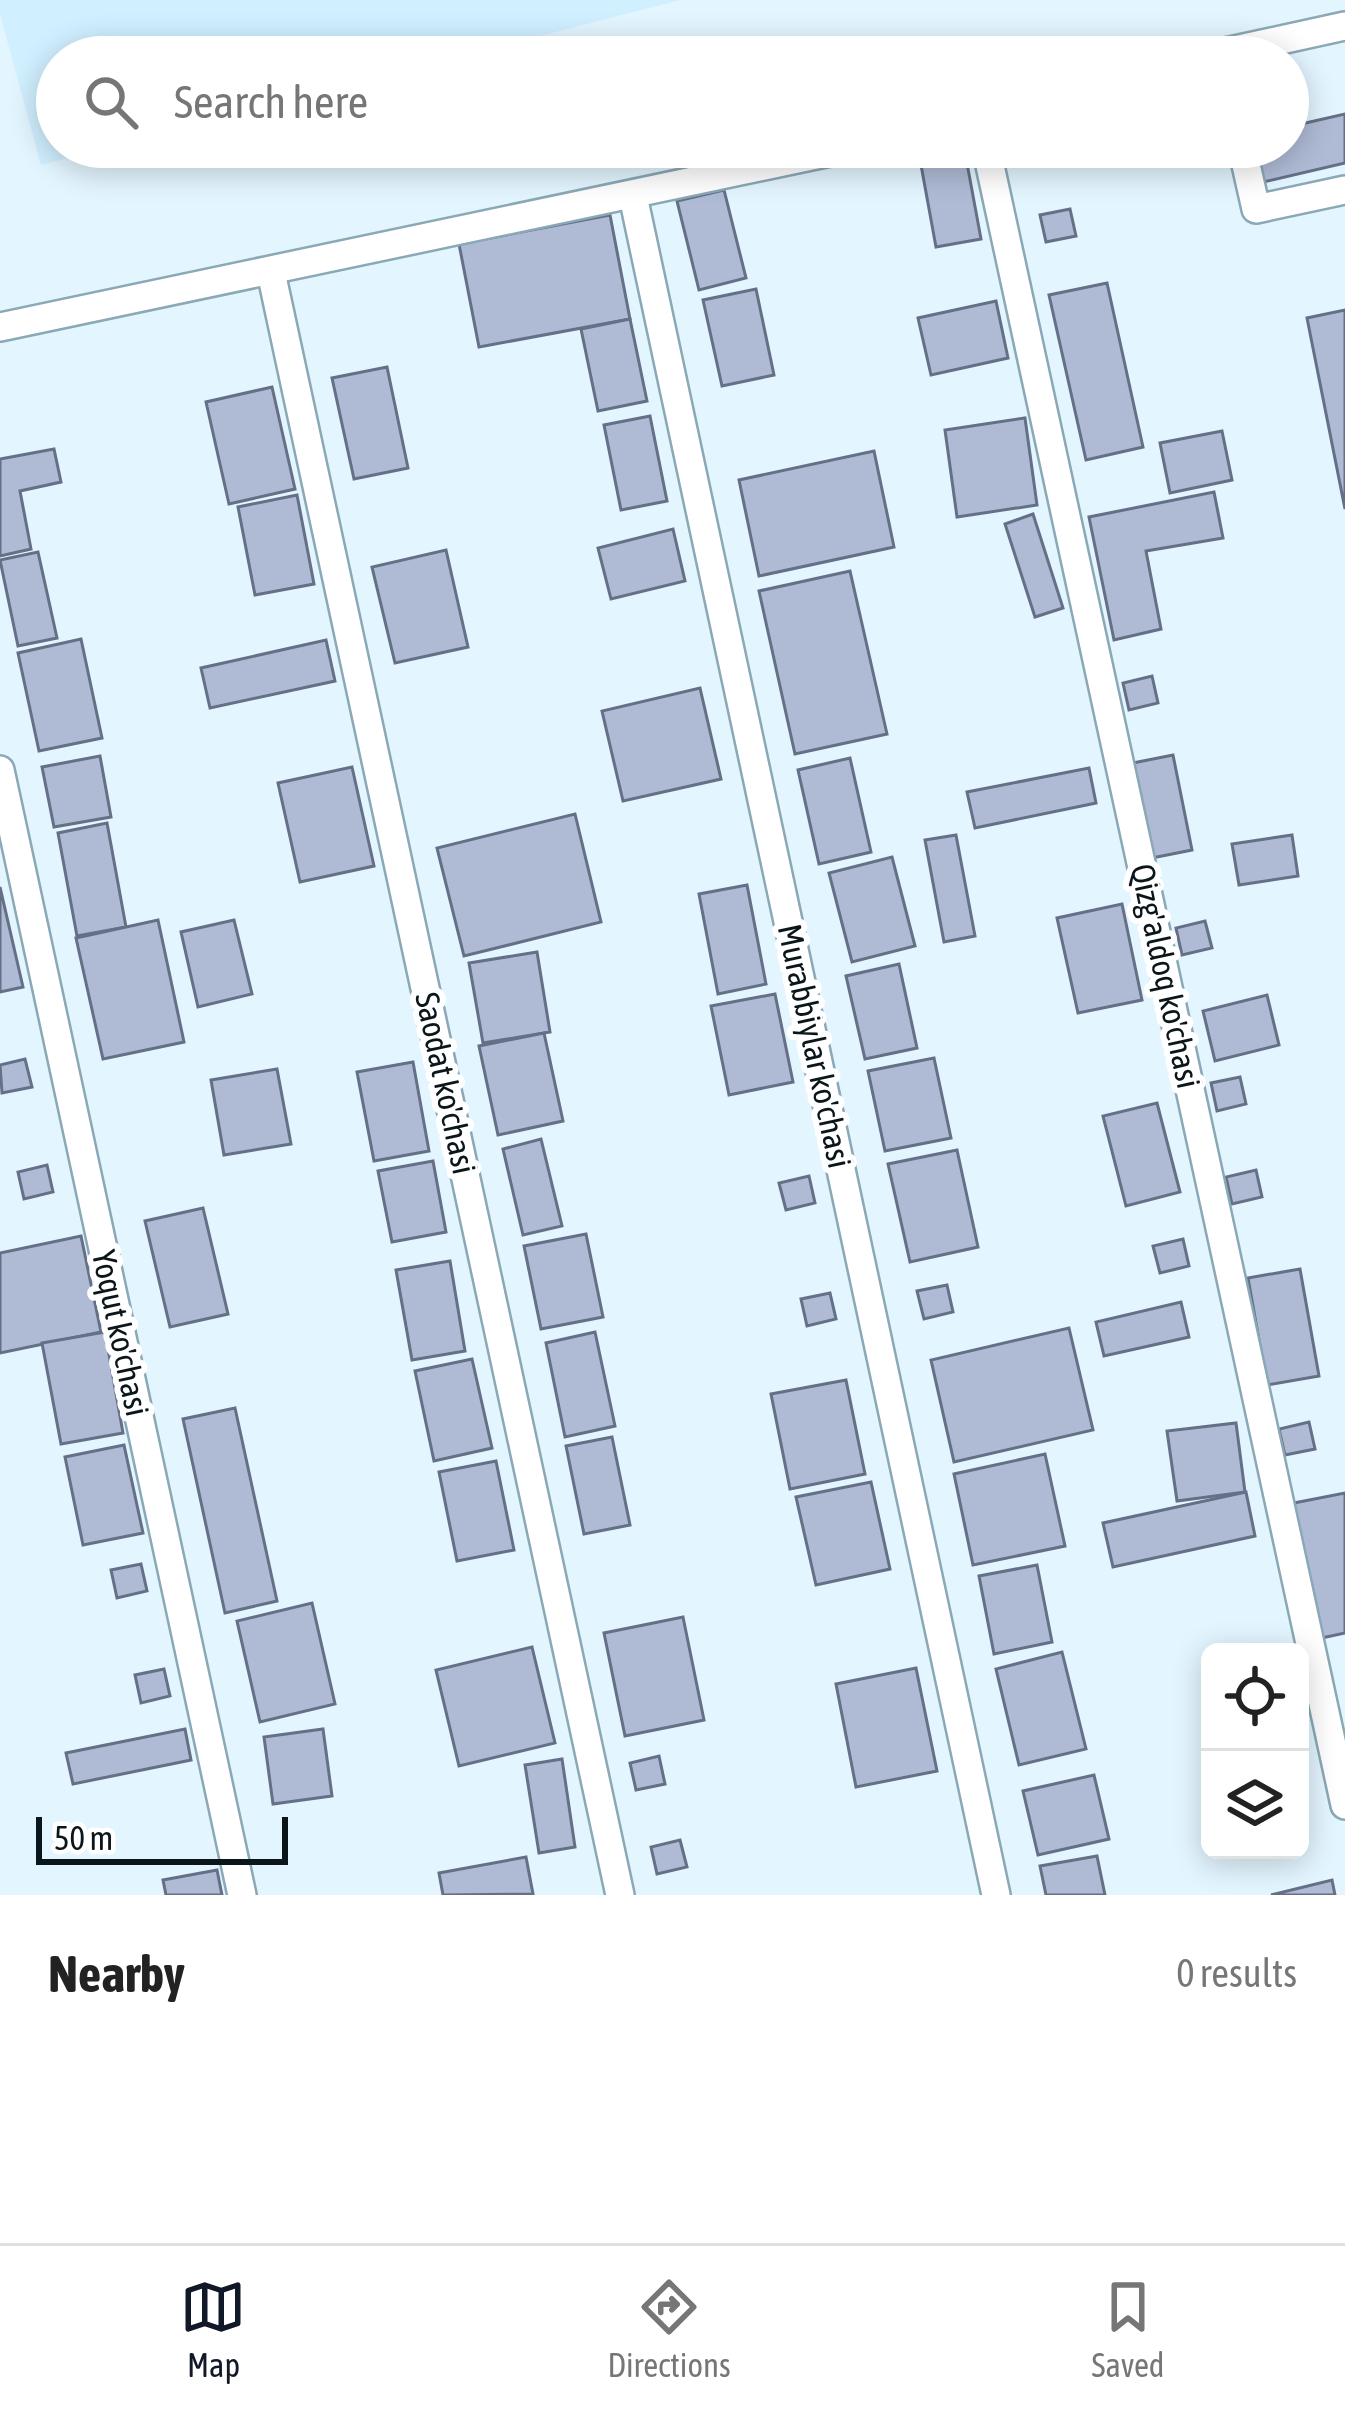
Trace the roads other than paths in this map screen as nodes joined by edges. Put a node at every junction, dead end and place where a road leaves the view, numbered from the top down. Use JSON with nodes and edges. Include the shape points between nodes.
{"nodes":[{"id":1,"x":1345,"y":26,"type":"edge"},
{"id":2,"x":1302,"y":36,"type":"edge"},
{"id":3,"x":759,"y":168,"type":"edge"},
{"id":4,"x":991,"y":168,"type":"edge"},
{"id":5,"x":1247,"y":168,"type":"edge"},
{"id":6,"x":1345,"y":190,"type":"edge"},
{"id":7,"x":633,"y":196,"type":"junction"},
{"id":8,"x":271,"y":272,"type":"junction"},
{"id":9,"x":0,"y":327,"type":"edge"},
{"id":10,"x":0,"y":770,"type":"edge"},
{"id":11,"x":1345,"y":1805,"type":"edge"},
{"id":12,"x":242,"y":1895,"type":"edge"},
{"id":13,"x":620,"y":1895,"type":"edge"},
{"id":14,"x":996,"y":1895,"type":"edge"}],
"edges":[{"from":1,"to":2,"type":"street"},
{"from":3,"to":7,"type":"street"},
{"from":4,"to":11,"type":"street","name":"Qizg'aldoq ko'chasi"},
{"from":5,"to":6,"type":"street","via":[[1256,209]]},
{"from":7,"to":8,"type":"street"},
{"from":7,"to":14,"type":"street","name":"Murabbiylar ko'chasi"},
{"from":8,"to":9,"type":"street"},
{"from":8,"to":13,"type":"street","name":"Saodat ko'chasi"},
{"from":10,"to":12,"type":"street","name":"Yoqut ko'chasi"}]}
